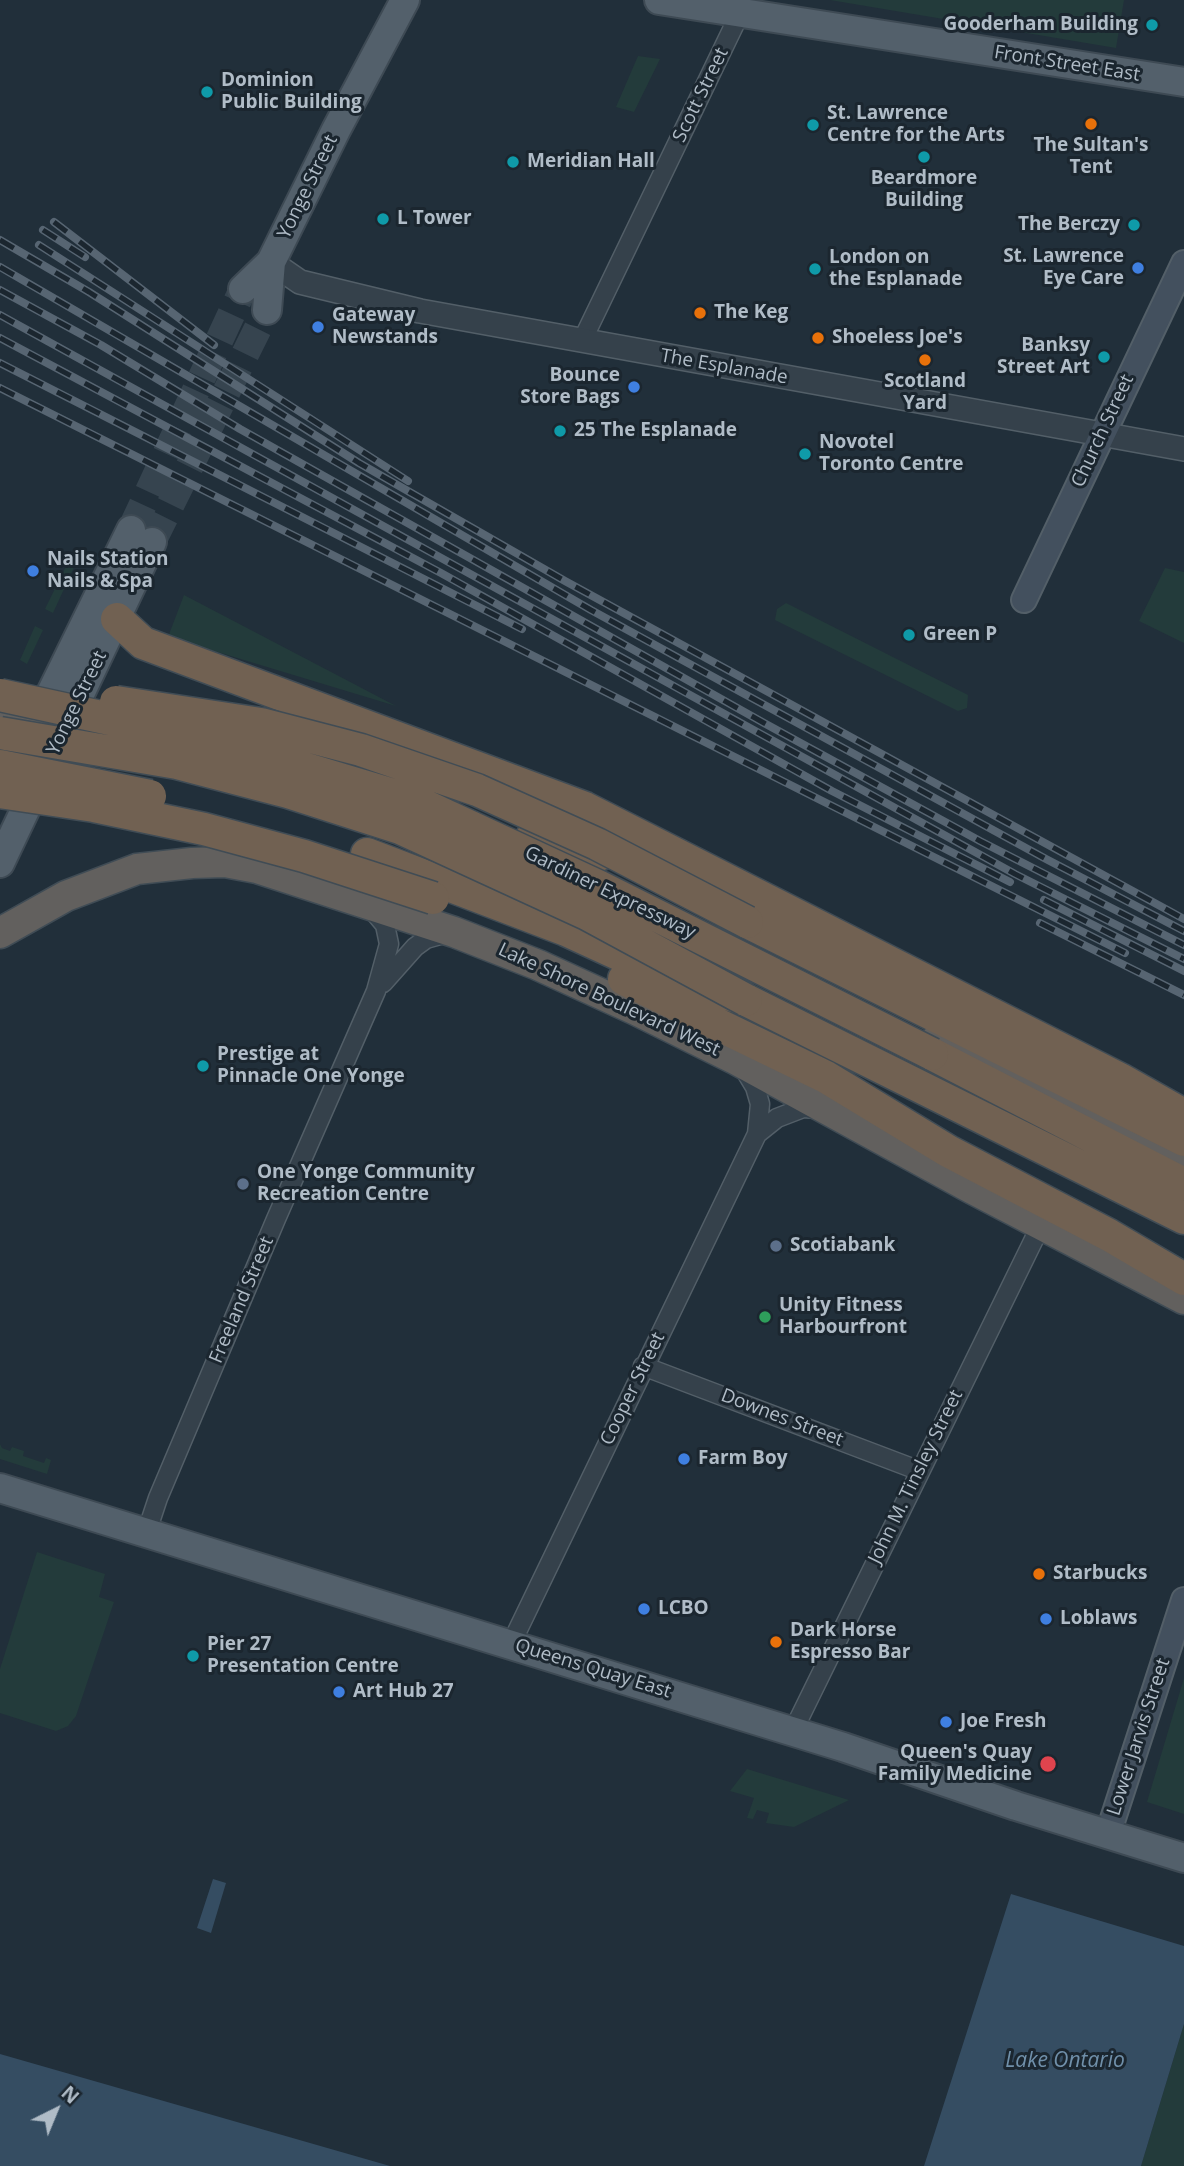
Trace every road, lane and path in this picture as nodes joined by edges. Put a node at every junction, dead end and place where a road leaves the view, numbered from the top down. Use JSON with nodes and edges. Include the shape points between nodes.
{"nodes":[{"id":1,"x":405,"y":0,"type":"edge"},
{"id":2,"x":659,"y":0,"type":"edge"},
{"id":3,"x":743,"y":7,"type":"edge"},
{"id":4,"x":1184,"y":82,"type":"edge"},
{"id":5,"x":271,"y":262,"type":"junction"},
{"id":6,"x":1184,"y":262,"type":"edge"},
{"id":7,"x":243,"y":289,"type":"tunnel mouth"},
{"id":8,"x":267,"y":310,"type":"tunnel mouth"},
{"id":9,"x":582,"y":341,"type":"junction"},
{"id":10,"x":1100,"y":434,"type":"junction"},
{"id":11,"x":1184,"y":449,"type":"edge"},
{"id":12,"x":1024,"y":600,"type":"dead end"},
{"id":13,"x":117,"y":619,"type":"junction"},
{"id":14,"x":0,"y":688,"type":"edge"},
{"id":15,"x":0,"y":695,"type":"edge"},
{"id":16,"x":0,"y":712,"type":"edge"},
{"id":17,"x":37,"y":718,"type":"junction"},
{"id":18,"x":68,"y":724,"type":"junction"},
{"id":19,"x":0,"y":733,"type":"edge"},
{"id":20,"x":0,"y":766,"type":"edge"},
{"id":21,"x":0,"y":792,"type":"edge"},
{"id":22,"x":0,"y":798,"type":"edge"},
{"id":23,"x":533,"y":837,"type":"junction"},
{"id":24,"x":0,"y":863,"type":"edge"},
{"id":25,"x":366,"y":902,"type":"junction"},
{"id":26,"x":804,"y":919,"type":"junction"},
{"id":27,"x":454,"y":932,"type":"junction"},
{"id":28,"x":0,"y":933,"type":"edge"},
{"id":29,"x":376,"y":991,"type":"junction"},
{"id":30,"x":746,"y":1000,"type":"junction"},
{"id":31,"x":737,"y":1060,"type":"junction"},
{"id":32,"x":830,"y":1110,"type":"junction"},
{"id":33,"x":1184,"y":1115,"type":"edge"},
{"id":34,"x":757,"y":1134,"type":"junction"},
{"id":35,"x":1184,"y":1140,"type":"edge"},
{"id":36,"x":1184,"y":1163,"type":"edge"},
{"id":37,"x":1184,"y":1184,"type":"edge"},
{"id":38,"x":1184,"y":1218,"type":"edge"},
{"id":39,"x":1041,"y":1225,"type":"junction"},
{"id":40,"x":1109,"y":1235,"type":"junction"},
{"id":41,"x":1184,"y":1266,"type":"edge"},
{"id":42,"x":1184,"y":1279,"type":"edge"},
{"id":43,"x":1184,"y":1299,"type":"edge"},
{"id":44,"x":643,"y":1366,"type":"junction"},
{"id":45,"x":920,"y":1471,"type":"junction"},
{"id":46,"x":0,"y":1488,"type":"edge"},
{"id":47,"x":146,"y":1534,"type":"junction"},
{"id":48,"x":1184,"y":1600,"type":"edge"},
{"id":49,"x":511,"y":1644,"type":"junction"},
{"id":50,"x":793,"y":1731,"type":"junction"},
{"id":51,"x":1108,"y":1834,"type":"junction"},
{"id":52,"x":1184,"y":1858,"type":"edge"}],
"edges":[{"from":1,"to":5,"type":"main road","name":"Yonge Street"},
{"from":2,"to":3,"type":"main road","name":"Front Street East"},
{"from":3,"to":4,"type":"main road","name":"Front Street East"},
{"from":3,"to":9,"type":"street","name":"Scott Street"},
{"from":5,"to":7,"type":"main road","name":"Yonge Street"},
{"from":5,"to":8,"type":"main road","name":"Yonge Street"},
{"from":5,"to":9,"type":"street","name":"The Esplanade","via":[[300,282],[420,311]]},
{"from":6,"to":10,"type":"main road","name":"Church Street"},
{"from":9,"to":10,"type":"street","name":"The Esplanade"},
{"from":10,"to":11,"type":"street","name":"The Esplanade"},
{"from":10,"to":12,"type":"main road","name":"Church Street"},
{"from":13,"to":17,"type":"main road","name":"Yonge Street","via":[[142,536]]},
{"from":13,"to":18,"type":"main road","name":"Yonge Street"},
{"from":13,"to":26,"type":"highway","via":[[143,643],[585,808]]},
{"from":14,"to":35,"type":"highway","bridge":true,"via":[[261,724],[361,750],[477,790],[597,844]]},
{"from":15,"to":37,"type":"highway","name":"Gardiner Expressway","bridge":true,"via":[[220,743],[417,802],[612,893]]},
{"from":16,"to":17,"type":"highway"},
{"from":17,"to":18,"type":"highway"},
{"from":17,"to":22,"type":"main road","name":"Yonge Street"},
{"from":18,"to":23,"type":"highway","via":[[415,800]]},
{"from":18,"to":24,"type":"main road","name":"Yonge Street"},
{"from":19,"to":30,"type":"highway","name":"Gardiner Expressway","bridge":true,"via":[[177,763],[400,828],[587,914]]},
{"from":20,"to":30,"type":"highway","bridge":true,"via":[[99,784],[367,854],[566,930],[653,970]]},
{"from":21,"to":40,"type":"highway","bridge":true,"via":[[204,828],[433,898],[540,940],[826,1077],[948,1151]]},
{"from":23,"to":26,"type":"highway","via":[[690,879]]},
{"from":23,"to":36,"type":"highway"},
{"from":25,"to":27,"type":"highway","name":"Lake Shore Boulevard West"},
{"from":25,"to":28,"type":"highway","name":"Lake Shore Boulevard West","via":[[257,869],[225,862],[192,863],[137,869],[98,882]]},
{"from":25,"to":29,"type":"street","name":"Freeland Street","via":[[388,933],[388,954]]},
{"from":26,"to":33,"type":"highway"},
{"from":27,"to":29,"type":"street","name":"Freeland Street","via":[[426,939],[415,947]]},
{"from":27,"to":31,"type":"highway","name":"Lake Shore Boulevard West","via":[[538,965]]},
{"from":29,"to":47,"type":"street","name":"Freeland Street"},
{"from":30,"to":38,"type":"highway","name":"Gardiner Expressway"},
{"from":31,"to":32,"type":"highway","name":"Lake Shore Boulevard West"},
{"from":31,"to":34,"type":"street","name":"Cooper Street","via":[[760,1104]]},
{"from":32,"to":34,"type":"street","via":[[803,1108],[778,1118]]},
{"from":32,"to":39,"type":"highway","name":"Lake Shore Boulevard West"},
{"from":34,"to":44,"type":"street","name":"Cooper Street"},
{"from":39,"to":43,"type":"highway","name":"Lake Shore Boulevard West"},
{"from":39,"to":45,"type":"street","name":"John M. Tinsley Street"},
{"from":40,"to":41,"type":"highway"},
{"from":40,"to":42,"type":"highway"},
{"from":44,"to":45,"type":"street","name":"Downes Street"},
{"from":44,"to":49,"type":"street","name":"Cooper Street"},
{"from":45,"to":50,"type":"street","name":"John M. Tinsley Street"},
{"from":46,"to":47,"type":"main road","name":"Queens Quay East"},
{"from":47,"to":49,"type":"main road","name":"Queens Quay East"},
{"from":48,"to":51,"type":"main road","name":"Lower Jarvis Street"},
{"from":49,"to":50,"type":"main road","name":"Queens Quay East"},
{"from":50,"to":51,"type":"main road","name":"Queens Quay East"},
{"from":51,"to":52,"type":"main road","name":"Queens Quay East"}]}
